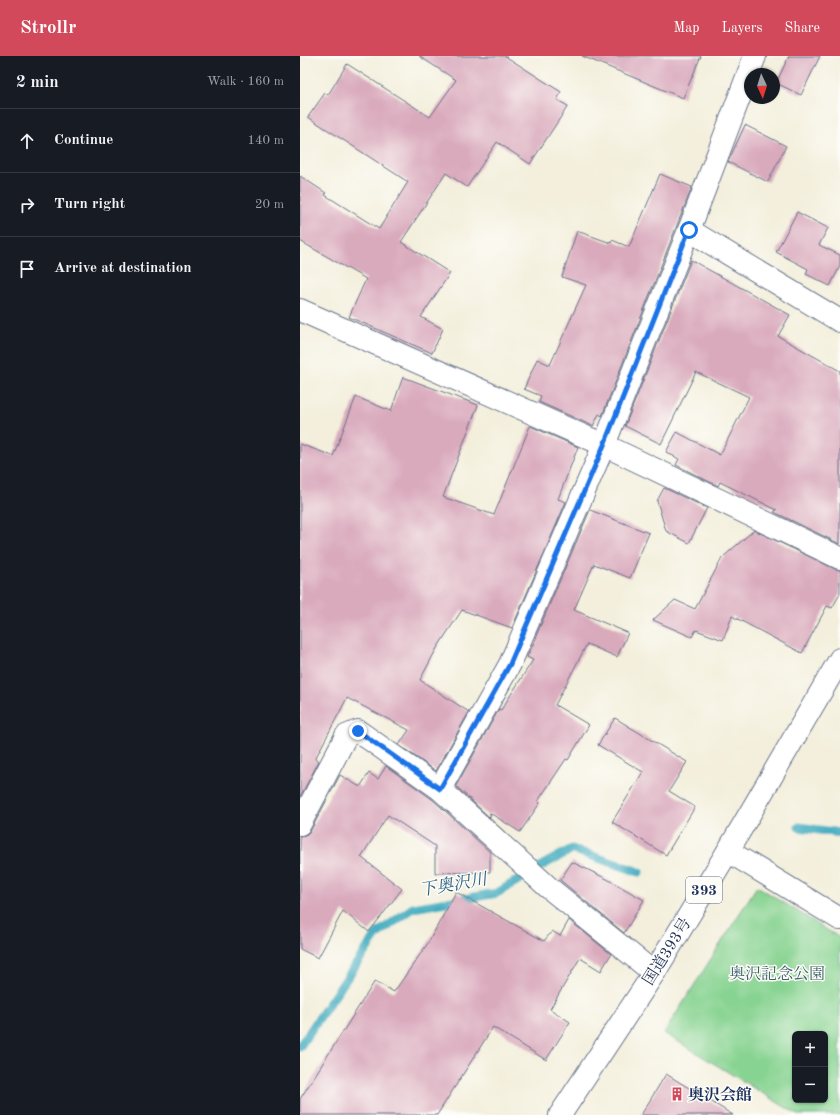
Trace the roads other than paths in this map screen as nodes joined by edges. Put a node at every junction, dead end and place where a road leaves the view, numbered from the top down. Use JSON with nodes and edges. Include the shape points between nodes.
{"nodes":[{"id":1,"x":755,"y":56,"type":"edge"},
{"id":2,"x":689,"y":230,"type":"junction"},
{"id":3,"x":300,"y":310,"type":"edge"},
{"id":4,"x":840,"y":321,"type":"edge"},
{"id":5,"x":604,"y":445,"type":"junction"},
{"id":6,"x":840,"y":558,"type":"edge"},
{"id":7,"x":840,"y":659,"type":"edge"},
{"id":8,"x":440,"y":789,"type":"junction"},
{"id":9,"x":300,"y":824,"type":"edge"},
{"id":10,"x":728,"y":851,"type":"junction"},
{"id":11,"x":840,"y":919,"type":"edge"},
{"id":12,"x":654,"y":973,"type":"junction"},
{"id":13,"x":560,"y":1115,"type":"edge"}],
"edges":[{"from":1,"to":2,"type":"main road"},
{"from":2,"to":4,"type":"main road"},
{"from":2,"to":5,"type":"main road"},
{"from":3,"to":5,"type":"main road"},
{"from":5,"to":6,"type":"main road"},
{"from":5,"to":8,"type":"main road","via":[[510,664]]},
{"from":7,"to":10,"type":"main road","name":"国道393号","number":"393"},
{"from":8,"to":9,"type":"main road","via":[[358,731],[346,736]]},
{"from":8,"to":12,"type":"main road","via":[[548,887]]},
{"from":10,"to":11,"type":"main road"},
{"from":10,"to":12,"type":"main road","name":"国道393号","number":"393"},
{"from":12,"to":13,"type":"main road","name":"国道393号","number":"393"}]}
